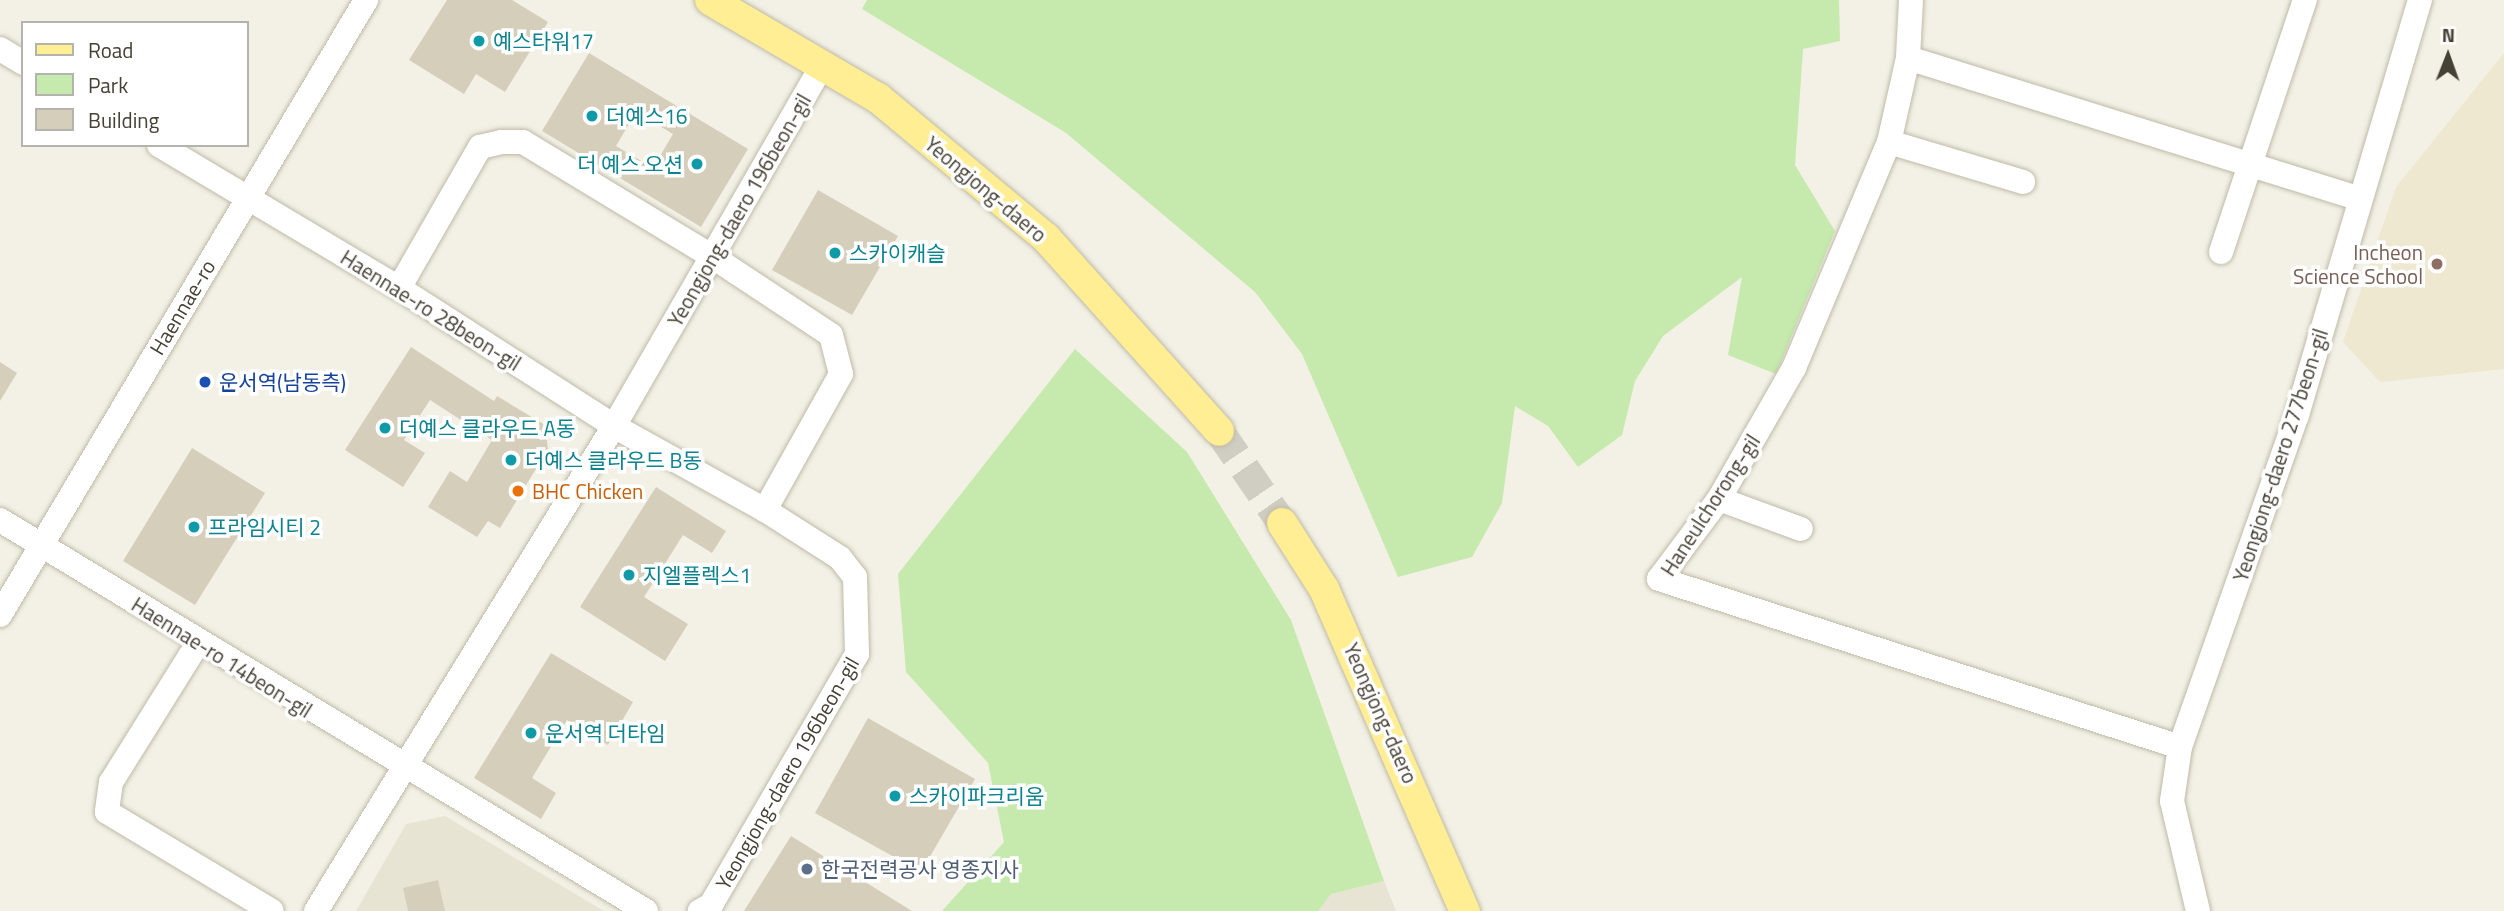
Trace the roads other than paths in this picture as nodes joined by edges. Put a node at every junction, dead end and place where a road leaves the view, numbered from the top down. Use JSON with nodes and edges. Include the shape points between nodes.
{"nodes":[{"id":1,"x":366,"y":0,"type":"edge"},
{"id":2,"x":710,"y":0,"type":"edge"},
{"id":3,"x":1911,"y":0,"type":"edge"},
{"id":4,"x":2305,"y":0,"type":"edge"},
{"id":5,"x":2420,"y":0,"type":"edge"},
{"id":6,"x":0,"y":49,"type":"edge"},
{"id":7,"x":1908,"y":58,"type":"junction"},
{"id":8,"x":21,"y":62,"type":"edge"},
{"id":9,"x":821,"y":67,"type":"junction"},
{"id":10,"x":1889,"y":142,"type":"junction"},
{"id":11,"x":162,"y":147,"type":"edge"},
{"id":12,"x":2251,"y":163,"type":"junction"},
{"id":13,"x":2023,"y":183,"type":"dead end"},
{"id":14,"x":246,"y":198,"type":"junction"},
{"id":15,"x":2361,"y":199,"type":"junction"},
{"id":16,"x":2221,"y":252,"type":"dead end"},
{"id":17,"x":713,"y":257,"type":"junction"},
{"id":18,"x":398,"y":288,"type":"junction"},
{"id":19,"x":614,"y":426,"type":"junction"},
{"id":20,"x":1219,"y":431,"type":"tunnel mouth"},
{"id":21,"x":1719,"y":499,"type":"junction"},
{"id":22,"x":765,"y":510,"type":"junction"},
{"id":23,"x":0,"y":520,"type":"edge"},
{"id":24,"x":1282,"y":523,"type":"tunnel mouth"},
{"id":25,"x":1801,"y":529,"type":"dead end"},
{"id":26,"x":42,"y":545,"type":"junction"},
{"id":27,"x":0,"y":615,"type":"edge"},
{"id":28,"x":198,"y":643,"type":"junction"},
{"id":29,"x":2180,"y":747,"type":"junction"},
{"id":30,"x":403,"y":767,"type":"junction"},
{"id":31,"x":271,"y":911,"type":"edge"},
{"id":32,"x":316,"y":911,"type":"edge"},
{"id":33,"x":646,"y":911,"type":"edge"},
{"id":34,"x":699,"y":911,"type":"edge"},
{"id":35,"x":1465,"y":911,"type":"edge"},
{"id":36,"x":2198,"y":911,"type":"edge"}],
"edges":[{"from":1,"to":14,"type":"street","name":"Haennae-ro"},
{"from":2,"to":9,"type":"main road","name":"Yeongjong-daero"},
{"from":3,"to":7,"type":"street","name":"Haneulchorong-gil"},
{"from":4,"to":12,"type":"street"},
{"from":5,"to":15,"type":"street","name":"Yeongjong-daero 277beon-gil"},
{"from":6,"to":8,"type":"street"},
{"from":7,"to":10,"type":"street","name":"Haneulchorong-gil"},
{"from":7,"to":12,"type":"street"},
{"from":9,"to":17,"type":"street","name":"Yeongjong-daero 196beon-gil"},
{"from":9,"to":20,"type":"main road","name":"Yeongjong-daero","via":[[878,98],[1046,238]]},
{"from":10,"to":13,"type":"street"},
{"from":10,"to":21,"type":"street","name":"Haneulchorong-gil","via":[[1794,368]]},
{"from":11,"to":14,"type":"street","name":"Haennae-ro 28beon-gil"},
{"from":12,"to":15,"type":"street"},
{"from":12,"to":16,"type":"street"},
{"from":14,"to":18,"type":"street","name":"Haennae-ro 28beon-gil"},
{"from":14,"to":26,"type":"street","name":"Haennae-ro"},
{"from":15,"to":29,"type":"street","name":"Yeongjong-daero 277beon-gil","via":[[2297,415]]},
{"from":17,"to":18,"type":"street","via":[[523,142],[502,142],[480,147]]},
{"from":17,"to":19,"type":"street","name":"Yeongjong-daero 196beon-gil"},
{"from":17,"to":22,"type":"street","via":[[831,335],[841,374]]},
{"from":18,"to":19,"type":"street","name":"Haennae-ro 28beon-gil"},
{"from":19,"to":22,"type":"street","name":"Yeongjong-daero 196beon-gil"},
{"from":19,"to":30,"type":"street","name":"Yeongjong-daero 196beon-gil"},
{"from":21,"to":25,"type":"street"},
{"from":21,"to":29,"type":"street","name":"Haneulchorong-gil","via":[[1659,579]]},
{"from":22,"to":34,"type":"street","name":"Yeongjong-daero 196beon-gil","via":[[840,558],[855,577],[858,653],[711,905]]},
{"from":23,"to":26,"type":"street","name":"Haennae-ro 14beon-gil"},
{"from":24,"to":35,"type":"main road","name":"Yeongjong-daero","via":[[1324,589]]},
{"from":26,"to":27,"type":"street","name":"Haennae-ro"},
{"from":26,"to":28,"type":"street","name":"Haennae-ro 14beon-gil"},
{"from":28,"to":30,"type":"street","name":"Haennae-ro 14beon-gil"},
{"from":28,"to":31,"type":"street","via":[[111,782],[107,812]]},
{"from":29,"to":36,"type":"street","name":"Yeongjong-daero 277beon-gil","via":[[2172,802]]},
{"from":30,"to":32,"type":"street","name":"Yeongjong-daero 196beon-gil"},
{"from":30,"to":33,"type":"street"}]}
